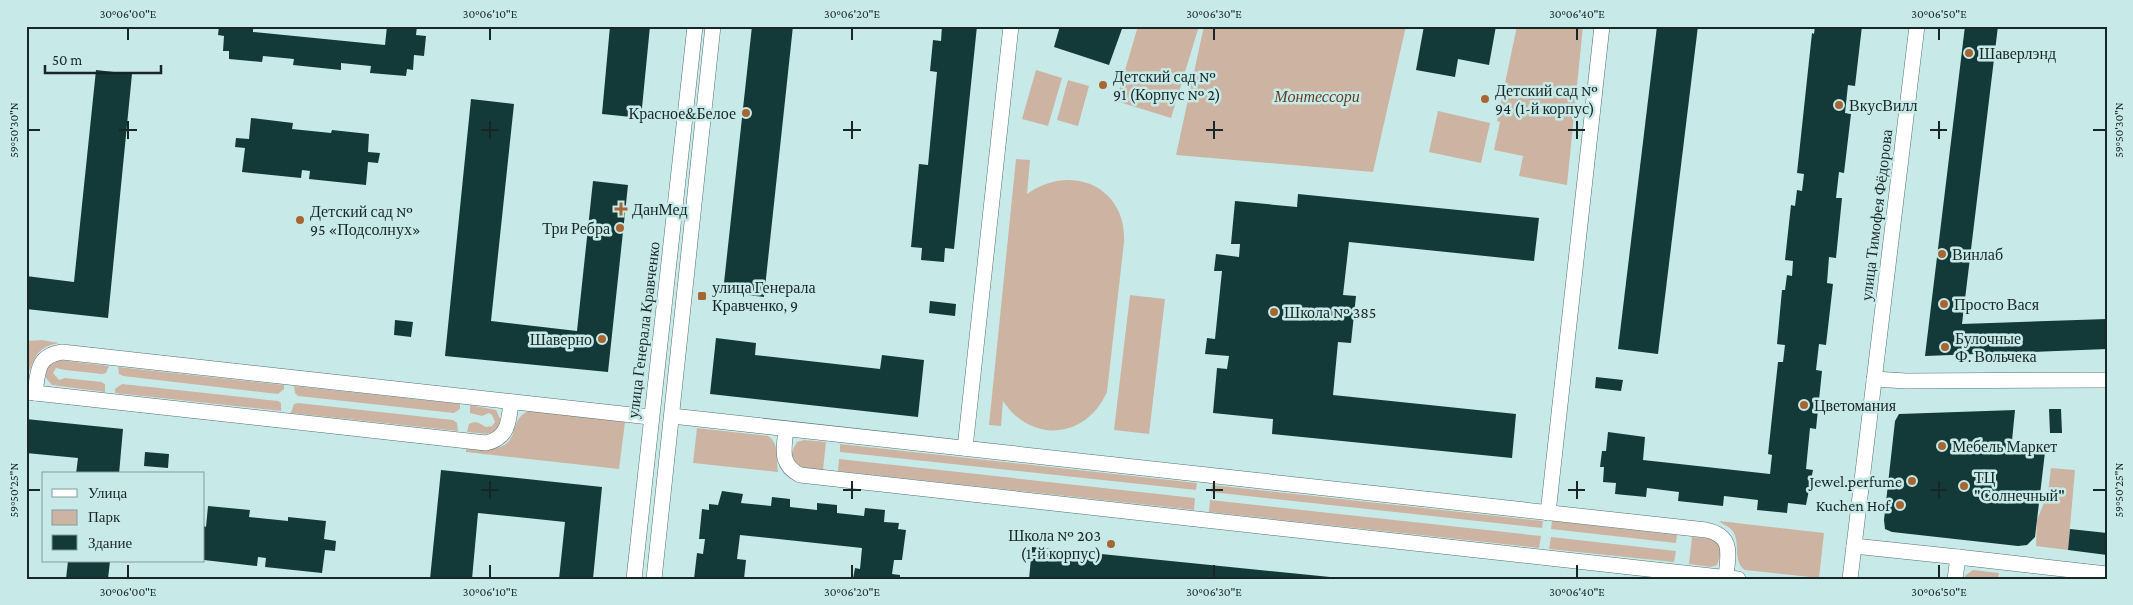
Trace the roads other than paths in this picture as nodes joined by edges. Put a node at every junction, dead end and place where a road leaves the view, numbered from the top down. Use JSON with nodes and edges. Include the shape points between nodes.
{"nodes":[{"id":1,"x":696,"y":26,"type":"edge"},
{"id":2,"x":714,"y":26,"type":"edge"},
{"id":3,"x":1011,"y":26,"type":"edge"},
{"id":4,"x":1602,"y":26,"type":"edge"},
{"id":5,"x":1917,"y":26,"type":"edge"},
{"id":6,"x":1874,"y":379,"type":"junction"},
{"id":7,"x":2107,"y":380,"type":"edge"},
{"id":8,"x":31,"y":393,"type":"edge"},
{"id":9,"x":512,"y":402,"type":"junction"},
{"id":10,"x":672,"y":416,"type":"junction"},
{"id":11,"x":650,"y":417,"type":"junction"},
{"id":12,"x":786,"y":429,"type":"junction"},
{"id":13,"x":965,"y":448,"type":"junction"},
{"id":14,"x":1548,"y":513,"type":"junction"},
{"id":15,"x":1854,"y":546,"type":"junction"},
{"id":16,"x":1958,"y":558,"type":"junction"},
{"id":17,"x":2107,"y":574,"type":"edge"},
{"id":18,"x":1732,"y":578,"type":"edge"},
{"id":19,"x":634,"y":579,"type":"edge"},
{"id":20,"x":654,"y":579,"type":"edge"},
{"id":21,"x":1850,"y":579,"type":"edge"},
{"id":22,"x":1955,"y":579,"type":"edge"}],
"edges":[{"from":1,"to":11,"type":"street","name":"улица Генерала Кравченко"},
{"from":2,"to":10,"type":"street"},
{"from":3,"to":13,"type":"street"},
{"from":4,"to":14,"type":"street"},
{"from":5,"to":6,"type":"street","name":"улица Тимофея Фёдорова"},
{"from":6,"to":7,"type":"street"},
{"from":6,"to":15,"type":"street","name":"улица Тимофея Фёдорова"},
{"from":8,"to":9,"type":"street","via":[[42,362],[50,354],[62,352]]},
{"from":8,"to":9,"type":"street","via":[[486,443],[505,434]]},
{"from":9,"to":11,"type":"street"},
{"from":10,"to":12,"type":"street"},
{"from":10,"to":20,"type":"street"},
{"from":11,"to":19,"type":"street","name":"улица Генерала Кравченко"},
{"from":12,"to":13,"type":"street"},
{"from":12,"to":18,"type":"street","via":[[784,459],[790,470],[800,475]]},
{"from":13,"to":14,"type":"street"},
{"from":14,"to":18,"type":"street","via":[[1717,532],[1728,547]]},
{"from":15,"to":16,"type":"street"},
{"from":15,"to":21,"type":"street","name":"улица Тимофея Фёдорова"},
{"from":16,"to":17,"type":"street"},
{"from":16,"to":22,"type":"street"}]}
